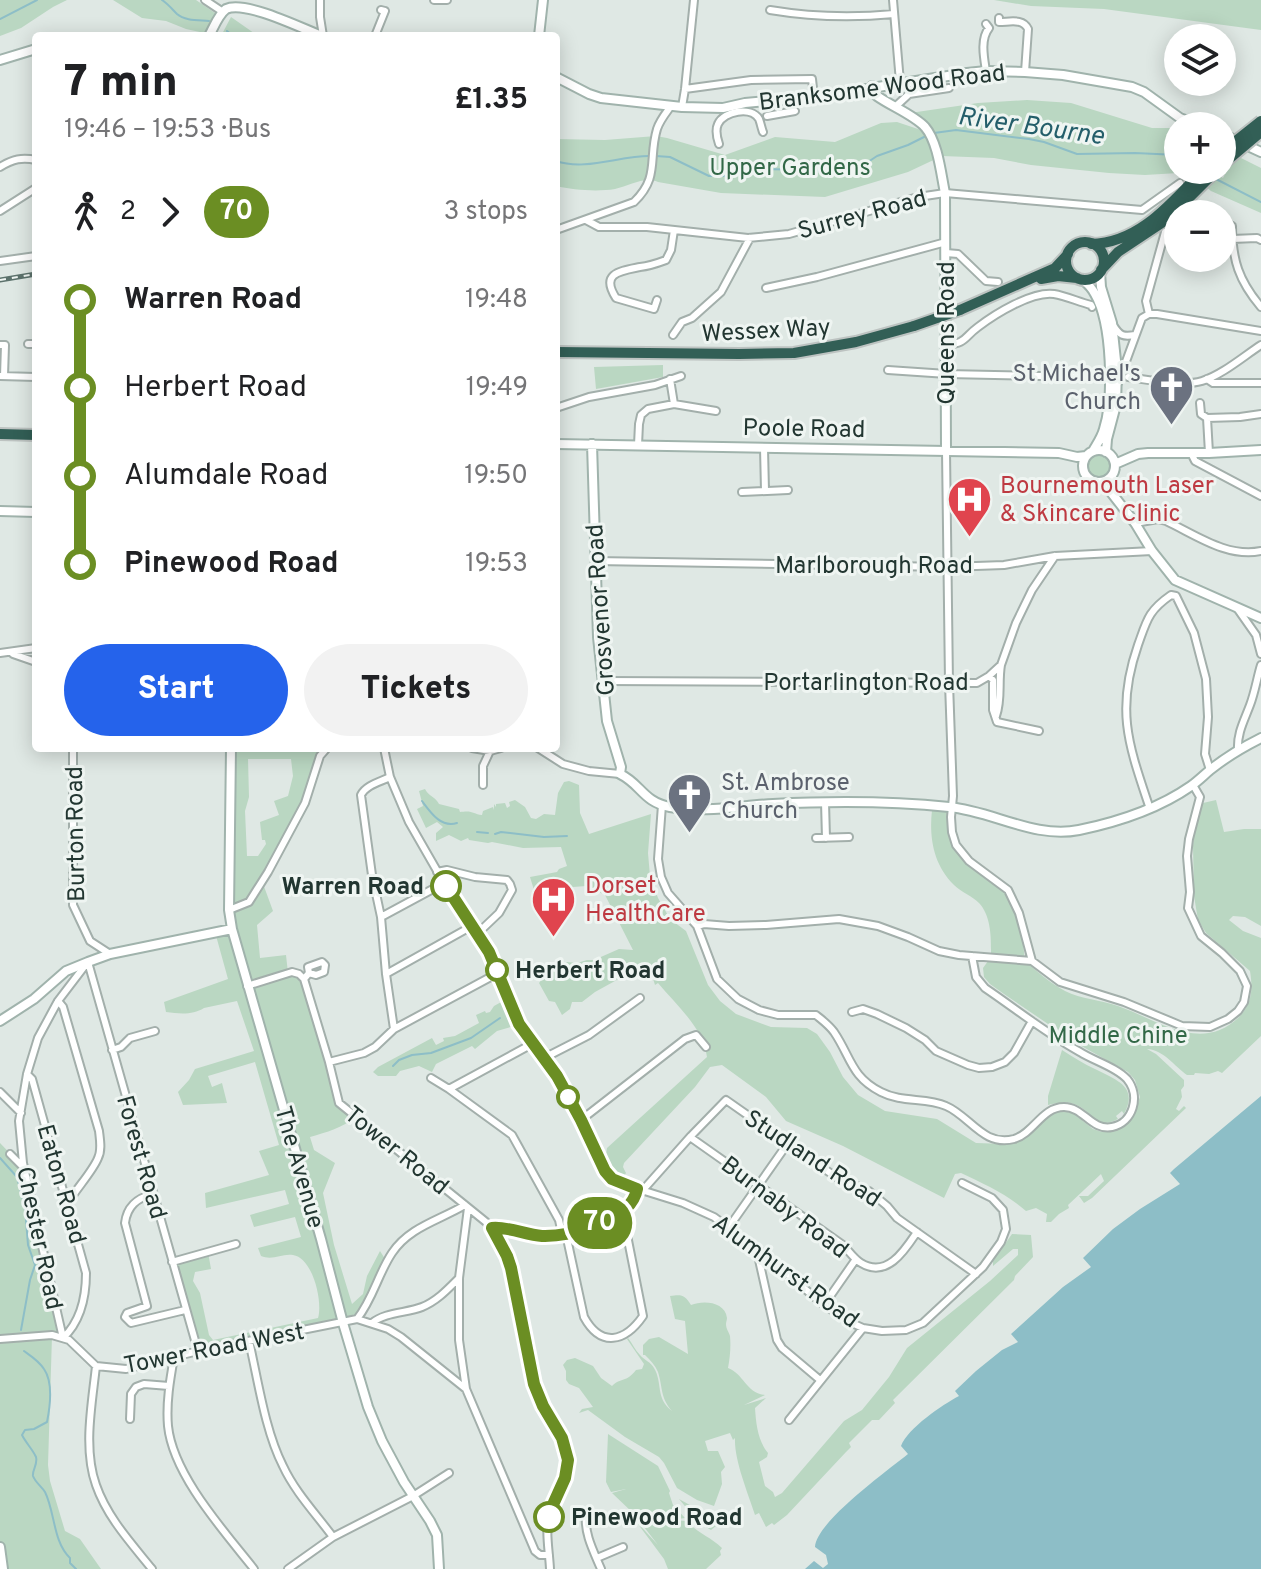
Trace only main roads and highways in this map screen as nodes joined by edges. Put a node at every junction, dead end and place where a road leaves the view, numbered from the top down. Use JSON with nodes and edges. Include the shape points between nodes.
{"nodes":[{"id":1,"x":1261,"y":120,"type":"edge"},
{"id":2,"x":1261,"y":132,"type":"edge"},
{"id":3,"x":1236,"y":141,"type":"edge"},
{"id":4,"x":1236,"y":153,"type":"edge"},
{"id":5,"x":1189,"y":185,"type":"joint"},
{"id":6,"x":1091,"y":244,"type":"junction"},
{"id":7,"x":1068,"y":254,"type":"junction"},
{"id":8,"x":1101,"y":271,"type":"junction"},
{"id":9,"x":1081,"y":279,"type":"junction"},
{"id":10,"x":1016,"y":286,"type":"junction"},
{"id":11,"x":560,"y":352,"type":"edge"},
{"id":12,"x":0,"y":434,"type":"edge"},
{"id":13,"x":32,"y":435,"type":"edge"}],
"edges":[{"from":1,"to":3,"type":"highway","bridge":true},
{"from":2,"to":4,"type":"highway","bridge":true},
{"from":5,"to":6,"type":"highway","via":[[1127,236]]},
{"from":5,"to":8,"type":"highway","via":[[1169,218],[1118,252]]},
{"from":6,"to":7,"type":"highway","via":[[1078,244]]},
{"from":6,"to":8,"type":"highway","via":[[1102,255]]},
{"from":7,"to":9,"type":"highway","via":[[1068,270]]},
{"from":7,"to":10,"type":"highway","name":"Wessex Way","via":[[1055,268]]},
{"from":8,"to":9,"type":"highway"},
{"from":9,"to":10,"type":"highway","name":"Wessex Way","via":[[1053,277]]},
{"from":10,"to":11,"type":"highway","name":"Wessex Way","bridge":true,"via":[[914,326],[806,351]]},
{"from":12,"to":13,"type":"highway"}]}
